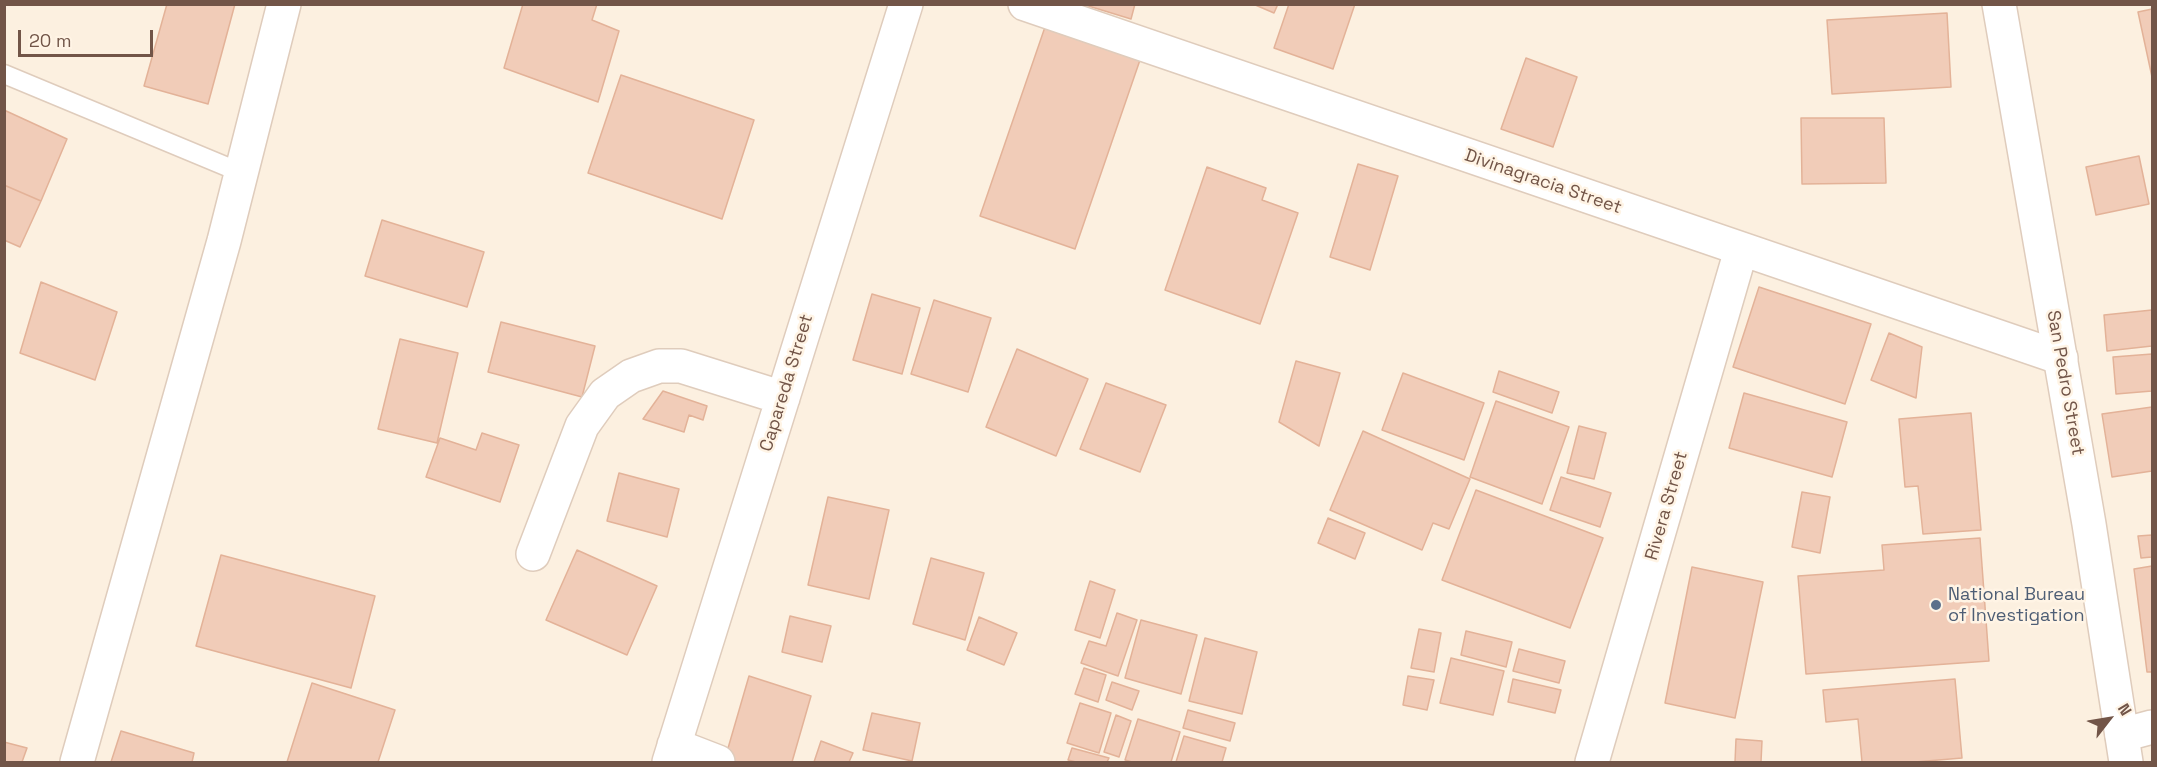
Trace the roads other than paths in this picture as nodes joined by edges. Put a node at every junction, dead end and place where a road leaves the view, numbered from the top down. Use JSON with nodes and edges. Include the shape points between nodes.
{"nodes":[{"id":1,"x":284,"y":4,"type":"edge"},
{"id":2,"x":906,"y":4,"type":"edge"},
{"id":3,"x":1025,"y":4,"type":"edge"},
{"id":4,"x":1999,"y":4,"type":"edge"},
{"id":5,"x":4,"y":74,"type":"edge"},
{"id":6,"x":242,"y":173,"type":"junction"},
{"id":7,"x":1742,"y":250,"type":"junction"},
{"id":8,"x":2061,"y":358,"type":"junction"},
{"id":9,"x":783,"y":398,"type":"junction"},
{"id":10,"x":533,"y":554,"type":"dead end"},
{"id":11,"x":2134,"y":742,"type":"edge"},
{"id":12,"x":671,"y":754,"type":"edge"},
{"id":13,"x":77,"y":762,"type":"edge"},
{"id":14,"x":718,"y":762,"type":"edge"},
{"id":15,"x":1593,"y":762,"type":"edge"}],
"edges":[{"from":1,"to":6,"type":"street"},
{"from":2,"to":9,"type":"street","name":"Capareda Street"},
{"from":3,"to":7,"type":"street","name":"Divinagracia Street"},
{"from":4,"to":8,"type":"street","name":"San Pedro Street"},
{"from":5,"to":6,"type":"lane"},
{"from":6,"to":13,"type":"street"},
{"from":7,"to":8,"type":"street","name":"Divinagracia Street"},
{"from":7,"to":15,"type":"street","name":"Rivera Street"},
{"from":8,"to":11,"type":"street","name":"San Pedro Street"},
{"from":9,"to":10,"type":"street","via":[[681,366],[659,366],[631,376],[605,394],[582,426]]},
{"from":9,"to":12,"type":"street","name":"Capareda Street"},
{"from":12,"to":14,"type":"street"}]}
